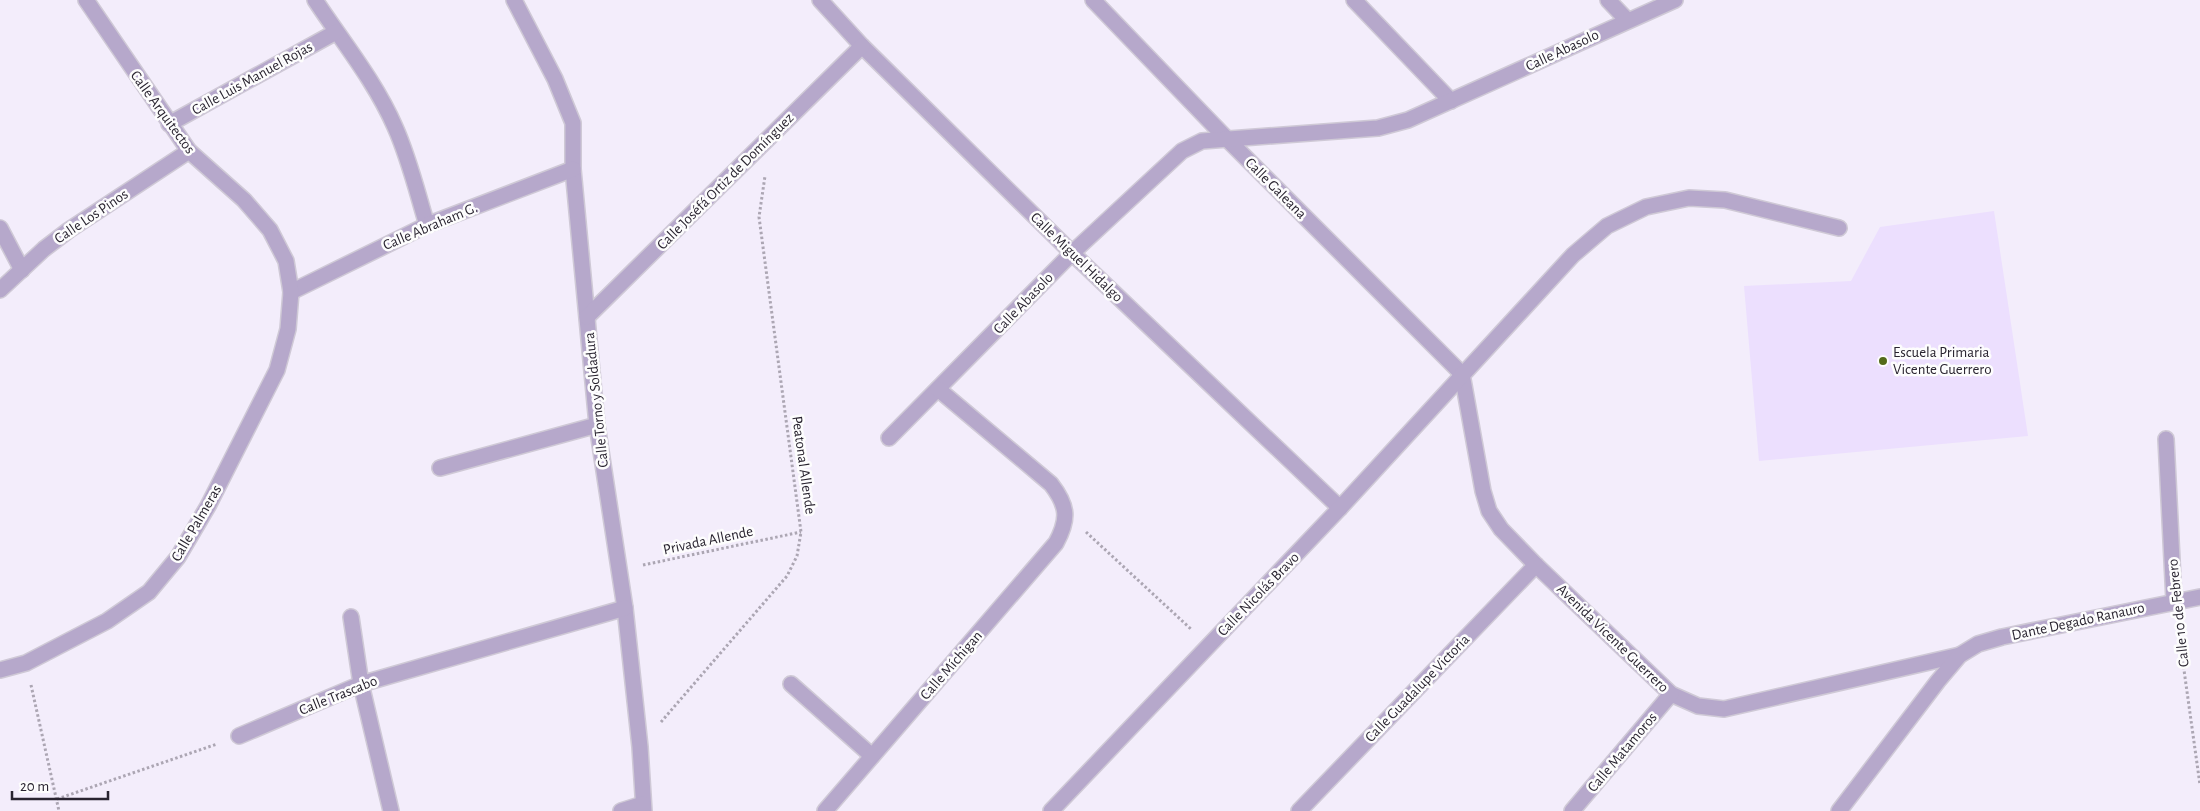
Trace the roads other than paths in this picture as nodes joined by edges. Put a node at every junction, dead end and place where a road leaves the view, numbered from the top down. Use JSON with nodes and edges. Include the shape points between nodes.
{"nodes":[{"id":1,"x":86,"y":0,"type":"edge"},
{"id":2,"x":315,"y":0,"type":"edge"},
{"id":3,"x":514,"y":0,"type":"edge"},
{"id":4,"x":820,"y":0,"type":"edge"},
{"id":5,"x":1093,"y":0,"type":"edge"},
{"id":6,"x":1354,"y":0,"type":"edge"},
{"id":7,"x":1608,"y":0,"type":"edge"},
{"id":8,"x":1675,"y":0,"type":"edge"},
{"id":9,"x":1627,"y":20,"type":"junction"},
{"id":10,"x":336,"y":32,"type":"junction"},
{"id":11,"x":862,"y":46,"type":"junction"},
{"id":12,"x":1451,"y":101,"type":"junction"},
{"id":13,"x":169,"y":124,"type":"junction"},
{"id":14,"x":1226,"y":138,"type":"junction"},
{"id":15,"x":189,"y":151,"type":"junction"},
{"id":16,"x":573,"y":169,"type":"junction"},
{"id":17,"x":427,"y":225,"type":"junction"},
{"id":18,"x":0,"y":228,"type":"edge"},
{"id":19,"x":1839,"y":228,"type":"dead end"},
{"id":20,"x":1072,"y":253,"type":"junction"},
{"id":21,"x":22,"y":270,"type":"junction"},
{"id":22,"x":0,"y":290,"type":"edge"},
{"id":23,"x":291,"y":292,"type":"junction"},
{"id":24,"x":588,"y":317,"type":"junction"},
{"id":25,"x":1462,"y":374,"type":"junction"},
{"id":26,"x":938,"y":389,"type":"junction"},
{"id":27,"x":597,"y":425,"type":"junction"},
{"id":28,"x":889,"y":438,"type":"dead end"},
{"id":29,"x":2166,"y":440,"type":"dead end"},
{"id":30,"x":440,"y":468,"type":"dead end"},
{"id":31,"x":1340,"y":508,"type":"junction"},
{"id":32,"x":1536,"y":565,"type":"junction"},
{"id":33,"x":2200,"y":597,"type":"edge"},
{"id":34,"x":2174,"y":601,"type":"junction"},
{"id":35,"x":625,"y":608,"type":"junction"},
{"id":36,"x":351,"y":616,"type":"dead end"},
{"id":37,"x":1960,"y":655,"type":"junction"},
{"id":38,"x":0,"y":670,"type":"edge"},
{"id":39,"x":361,"y":684,"type":"junction"},
{"id":40,"x":791,"y":684,"type":"dead end"},
{"id":41,"x":1671,"y":694,"type":"junction"},
{"id":42,"x":239,"y":736,"type":"road end"},
{"id":43,"x":872,"y":756,"type":"junction"},
{"id":44,"x":644,"y":807,"type":"edge"},
{"id":45,"x":391,"y":811,"type":"edge"},
{"id":46,"x":621,"y":811,"type":"edge"},
{"id":47,"x":825,"y":811,"type":"edge"},
{"id":48,"x":1052,"y":811,"type":"edge"},
{"id":49,"x":1299,"y":811,"type":"edge"},
{"id":50,"x":1572,"y":811,"type":"edge"},
{"id":51,"x":1839,"y":811,"type":"edge"}],
"edges":[{"from":1,"to":13,"type":"street","name":"Calle Arquitectos"},
{"from":2,"to":10,"type":"street"},
{"from":3,"to":16,"type":"street","name":"Calle Torno y Soldadura","via":[[573,123]]},
{"from":4,"to":11,"type":"street","name":"Calle Miguel Hidalgo"},
{"from":5,"to":14,"type":"street","name":"Calle Galeana"},
{"from":6,"to":12,"type":"street"},
{"from":7,"to":9,"type":"street"},
{"from":8,"to":9,"type":"street","name":"Calle Abasolo"},
{"from":9,"to":12,"type":"street","name":"Calle Abasolo"},
{"from":10,"to":13,"type":"street","name":"Calle Luis Manuel Rojas"},
{"from":10,"to":17,"type":"street","via":[[378,94],[394,125],[407,156]]},
{"from":11,"to":20,"type":"street","name":"Calle Miguel Hidalgo"},
{"from":11,"to":24,"type":"street","name":"Calle Joséfá Ortiz de Domínguez"},
{"from":12,"to":14,"type":"street","name":"Calle Abasolo","via":[[1408,120],[1378,128]]},
{"from":13,"to":15,"type":"street","name":"Calle Arquitectos"},
{"from":14,"to":20,"type":"street","name":"Calle Abasolo","via":[[1202,141],[1182,152]]},
{"from":14,"to":25,"type":"street","name":"Calle Galeana"},
{"from":15,"to":21,"type":"street","name":"Calle Los Pinos","via":[[69,230]]},
{"from":15,"to":23,"type":"street","name":"Calle Arquitectos","via":[[244,200],[270,230],[286,261]]},
{"from":16,"to":17,"type":"street","name":"Calle Abraham G."},
{"from":16,"to":24,"type":"street","name":"Calle Torno y Soldadura"},
{"from":17,"to":23,"type":"street","name":"Calle Abraham G."},
{"from":18,"to":21,"type":"street"},
{"from":19,"to":25,"type":"street","name":"Calle Nicolás Bravo","via":[[1725,200],[1689,198],[1646,207],[1607,226],[1573,255]]},
{"from":20,"to":26,"type":"street","name":"Calle Abasolo"},
{"from":20,"to":31,"type":"street","name":"Calle Miguel Hidalgo"},
{"from":21,"to":22,"type":"street","name":"Calle Los Pinos"},
{"from":23,"to":38,"type":"street","name":"Calle Palmeras","via":[[288,330],[277,370],[208,506],[178,557],[149,592],[107,621],[26,663]]},
{"from":24,"to":27,"type":"street","name":"Calle Torno y Soldadura"},
{"from":25,"to":31,"type":"street","name":"Calle Nicolás Bravo"},
{"from":25,"to":32,"type":"street","name":"Avenida Vicente Guerrero","via":[[1489,511],[1501,529]]},
{"from":26,"to":28,"type":"street","name":"Calle Abasolo"},
{"from":26,"to":43,"type":"street","name":"Calle Míchigan","via":[[1051,484],[1062,499],[1066,513],[1064,529],[1056,543]]},
{"from":27,"to":30,"type":"street"},
{"from":27,"to":35,"type":"street","name":"Calle Torno y Soldadura"},
{"from":29,"to":34,"type":"street","name":"Calle 10 de Febrero"},
{"from":31,"to":48,"type":"street","name":"Calle Nicolás Bravo"},
{"from":32,"to":41,"type":"street","name":"Avenida Vicente Guerrero"},
{"from":32,"to":49,"type":"street","name":"Calle Guadalupe Victoria"},
{"from":33,"to":34,"type":"street","name":"Dante Degado Ranauro"},
{"from":34,"to":37,"type":"street","name":"Dante Degado Ranauro","via":[[2002,637],[1978,644]]},
{"from":35,"to":39,"type":"street","name":"Calle Trascabo"},
{"from":35,"to":44,"type":"street","name":"Calle Torno y Soldadura"},
{"from":36,"to":39,"type":"street"},
{"from":37,"to":41,"type":"street","name":"Avenida Vicente Guerrero","via":[[1724,709],[1698,706]]},
{"from":37,"to":51,"type":"street"},
{"from":39,"to":42,"type":"street","name":"Calle Trascabo"},
{"from":39,"to":45,"type":"street"},
{"from":40,"to":43,"type":"street"},
{"from":41,"to":50,"type":"street","name":"Calle Matamoros"},
{"from":43,"to":47,"type":"street","name":"Calle Míchigan"},
{"from":44,"to":46,"type":"street"}]}
